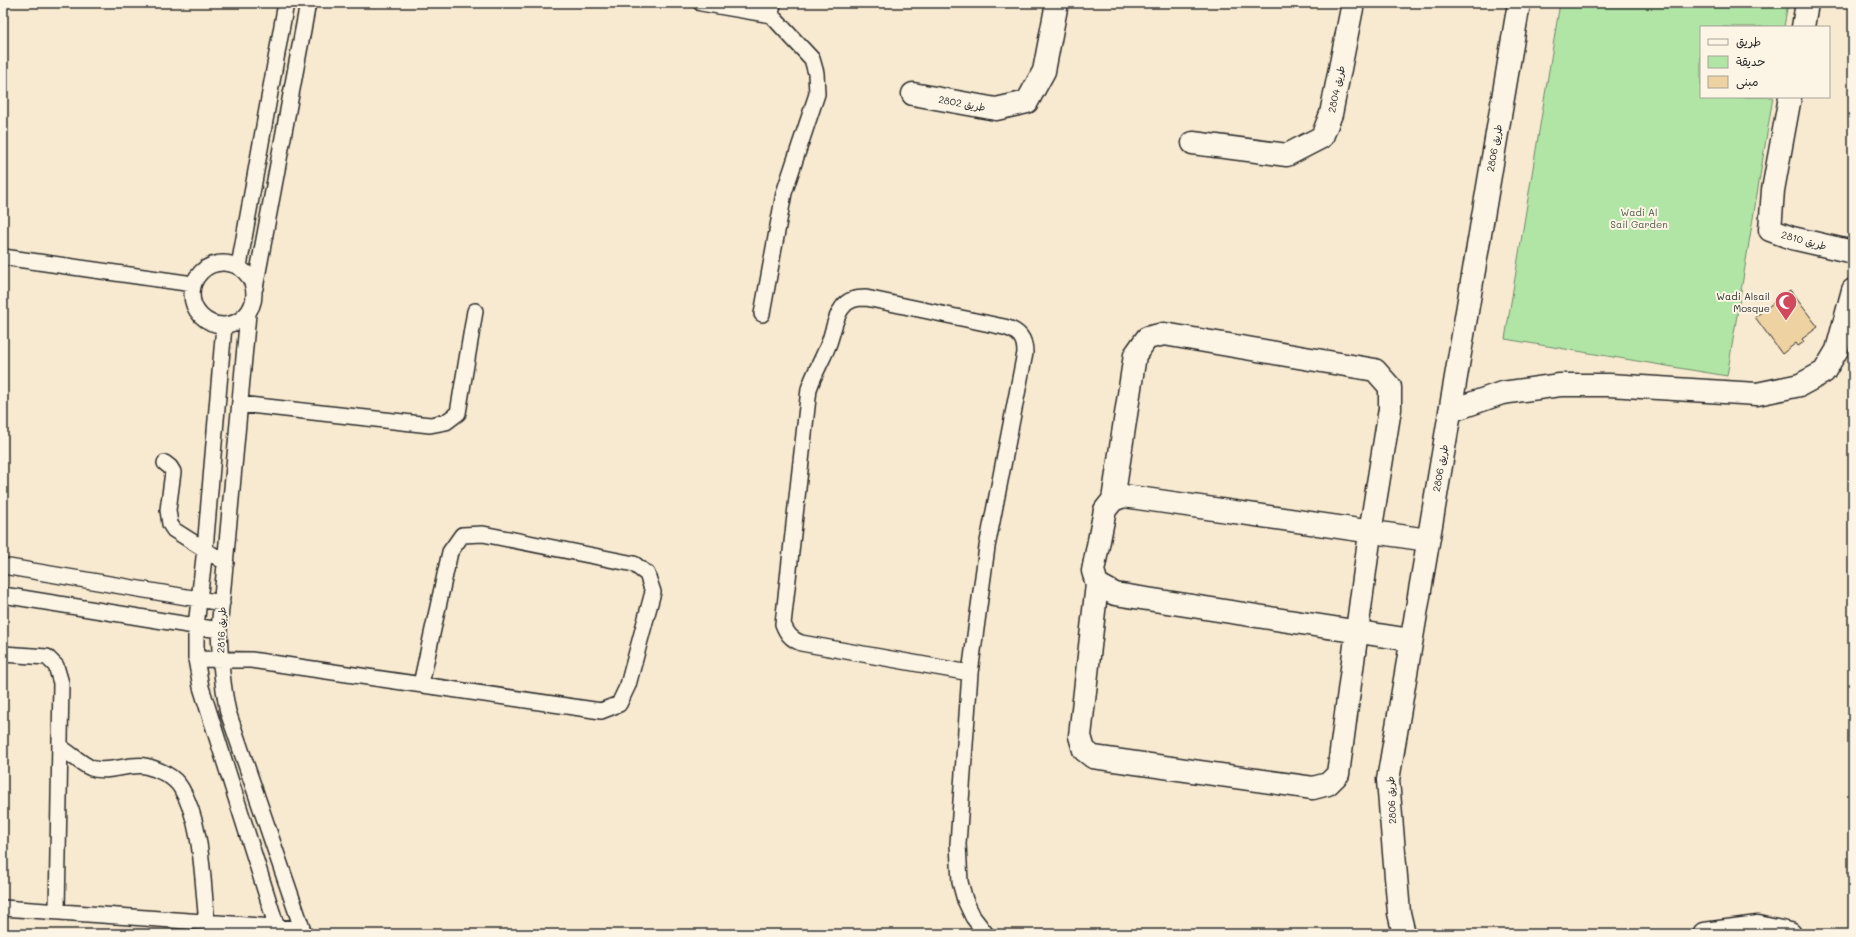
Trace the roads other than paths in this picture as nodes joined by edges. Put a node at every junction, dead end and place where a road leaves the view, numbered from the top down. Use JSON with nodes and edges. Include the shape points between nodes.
{"nodes":[{"id":1,"x":286,"y":3,"type":"edge"},
{"id":2,"x":308,"y":3,"type":"edge"},
{"id":3,"x":701,"y":3,"type":"edge"},
{"id":4,"x":1057,"y":3,"type":"edge"},
{"id":5,"x":1353,"y":3,"type":"edge"},
{"id":6,"x":1519,"y":3,"type":"edge"},
{"id":7,"x":1807,"y":3,"type":"edge"},
{"id":8,"x":772,"y":9,"type":"edge"},
{"id":9,"x":1803,"y":26,"type":"edge"},
{"id":10,"x":913,"y":94,"type":"dead end"},
{"id":11,"x":1790,"y":98,"type":"edge"},
{"id":12,"x":1193,"y":143,"type":"dead end"},
{"id":13,"x":1853,"y":252,"type":"edge"},
{"id":14,"x":3,"y":257,"type":"edge"},
{"id":15,"x":239,"y":266,"type":"junction"},
{"id":16,"x":193,"y":284,"type":"junction"},
{"id":17,"x":255,"y":288,"type":"junction"},
{"id":18,"x":1853,"y":290,"type":"edge"},
{"id":19,"x":475,"y":311,"type":"dead end"},
{"id":20,"x":248,"y":314,"type":"junction"},
{"id":21,"x":762,"y":314,"type":"dead end"},
{"id":22,"x":224,"y":326,"type":"junction"},
{"id":23,"x":240,"y":404,"type":"junction"},
{"id":24,"x":1450,"y":411,"type":"junction"},
{"id":25,"x":165,"y":463,"type":"dead end"},
{"id":26,"x":1113,"y":500,"type":"junction"},
{"id":27,"x":1370,"y":533,"type":"junction"},
{"id":28,"x":1428,"y":540,"type":"junction"},
{"id":29,"x":205,"y":549,"type":"junction"},
{"id":30,"x":226,"y":563,"type":"junction"},
{"id":31,"x":3,"y":566,"type":"edge"},
{"id":32,"x":1098,"y":584,"type":"junction"},
{"id":33,"x":3,"y":595,"type":"edge"},
{"id":34,"x":199,"y":599,"type":"junction"},
{"id":35,"x":222,"y":603,"type":"junction"},
{"id":36,"x":196,"y":626,"type":"junction"},
{"id":37,"x":219,"y":630,"type":"junction"},
{"id":38,"x":1358,"y":632,"type":"junction"},
{"id":39,"x":1411,"y":640,"type":"junction"},
{"id":40,"x":3,"y":654,"type":"edge"},
{"id":41,"x":196,"y":659,"type":"junction"},
{"id":42,"x":220,"y":659,"type":"junction"},
{"id":43,"x":970,"y":673,"type":"junction"},
{"id":44,"x":421,"y":684,"type":"junction"},
{"id":45,"x":60,"y":747,"type":"junction"},
{"id":46,"x":3,"y":908,"type":"edge"},
{"id":47,"x":57,"y":911,"type":"junction"},
{"id":48,"x":207,"y":922,"type":"junction"},
{"id":49,"x":230,"y":929,"type":"edge"},
{"id":50,"x":277,"y":930,"type":"edge"},
{"id":51,"x":303,"y":931,"type":"edge"},
{"id":52,"x":986,"y":934,"type":"edge"},
{"id":53,"x":1404,"y":934,"type":"edge"},
{"id":54,"x":1704,"y":934,"type":"edge"},
{"id":55,"x":1790,"y":934,"type":"edge"}],
"edges":[{"from":1,"to":15,"type":"lane"},
{"from":2,"to":17,"type":"lane"},
{"from":3,"to":8,"type":"lane"},
{"from":4,"to":10,"type":"street","name":"طريق 2802","via":[[1044,71],[1027,102],[996,109]]},
{"from":5,"to":12,"type":"street","name":"طريق 2804","via":[[1331,114],[1322,137],[1287,154]]},
{"from":6,"to":24,"type":"street","name":"طريق 2806"},
{"from":7,"to":9,"type":"street"},
{"from":8,"to":21,"type":"lane","via":[[812,59],[817,94],[784,193]]},
{"from":11,"to":13,"type":"street","name":"طريق 2810","via":[[1773,190],[1770,230],[1792,238]]},
{"from":14,"to":16,"type":"lane"},
{"from":15,"to":16,"type":"lane","via":[[226,262],[212,264],[200,272]]},
{"from":15,"to":17,"type":"lane","via":[[249,275]]},
{"from":16,"to":22,"type":"lane","via":[[192,299],[198,313],[210,322]]},
{"from":17,"to":20,"type":"lane","via":[[254,302]]},
{"from":18,"to":24,"type":"street","via":[[1837,350],[1824,372],[1800,385],[1757,394],[1608,385],[1560,385],[1502,393]]},
{"from":19,"to":23,"type":"lane","via":[[458,413],[446,422],[430,425]]},
{"from":20,"to":22,"type":"lane","via":[[237,323]]},
{"from":20,"to":23,"type":"lane","name":"طريق 2816"},
{"from":22,"to":29,"type":"lane"},
{"from":23,"to":30,"type":"lane","name":"طريق 2816"},
{"from":24,"to":28,"type":"street","name":"طريق 2806"},
{"from":25,"to":29,"type":"lane","via":[[173,472],[168,510],[170,524],[174,530]]},
{"from":26,"to":27,"type":"street","via":[[1124,496]]},
{"from":26,"to":27,"type":"street","via":[[1135,355],[1147,338],[1164,334],[1375,370],[1390,387],[1390,409]]},
{"from":26,"to":32,"type":"street","via":[[1105,510],[1093,571]]},
{"from":27,"to":28,"type":"street"},
{"from":27,"to":38,"type":"street"},
{"from":28,"to":39,"type":"street","name":"طريق 2806"},
{"from":29,"to":30,"type":"lane"},
{"from":29,"to":34,"type":"lane"},
{"from":30,"to":35,"type":"lane","name":"طريق 2816"},
{"from":31,"to":34,"type":"lane"},
{"from":32,"to":38,"type":"street","via":[[1115,594]]},
{"from":32,"to":38,"type":"street","via":[[1080,736],[1084,750],[1093,757],[1313,788],[1328,784],[1338,774]]},
{"from":33,"to":36,"type":"lane"},
{"from":34,"to":35,"type":"lane"},
{"from":34,"to":36,"type":"lane"},
{"from":35,"to":37,"type":"lane","name":"طريق 2816"},
{"from":36,"to":37,"type":"lane"},
{"from":36,"to":41,"type":"lane"},
{"from":37,"to":42,"type":"lane","name":"طريق 2816"},
{"from":38,"to":39,"type":"street"},
{"from":39,"to":53,"type":"street","name":"طريق 2806","via":[[1388,780],[1399,913]]},
{"from":40,"to":45,"type":"lane","via":[[47,656],[56,666],[61,683]]},
{"from":41,"to":42,"type":"lane"},
{"from":41,"to":50,"type":"lane","via":[[201,687]]},
{"from":42,"to":44,"type":"lane","via":[[251,660]]},
{"from":42,"to":51,"type":"lane","name":"طريق 2816","via":[[228,712]]},
{"from":43,"to":43,"type":"lane","via":[[801,643],[786,633],[783,624],[809,389],[841,308],[848,301],[857,298],[1013,329],[1021,335],[1025,344],[987,547]]},
{"from":43,"to":52,"type":"lane","via":[[958,863],[965,900],[973,917]]},
{"from":44,"to":44,"type":"lane","via":[[450,552],[462,535],[483,534],[634,564],[647,574],[653,592],[628,685],[619,704],[601,711]]},
{"from":45,"to":47,"type":"lane"},
{"from":45,"to":48,"type":"lane","via":[[91,768],[144,766],[166,773],[180,787],[194,817]]},
{"from":46,"to":47,"type":"lane"},
{"from":47,"to":48,"type":"lane"},
{"from":48,"to":49,"type":"lane"},
{"from":49,"to":50,"type":"lane"},
{"from":50,"to":51,"type":"lane"},
{"from":54,"to":55,"type":"street","via":[[1758,927]]}]}
